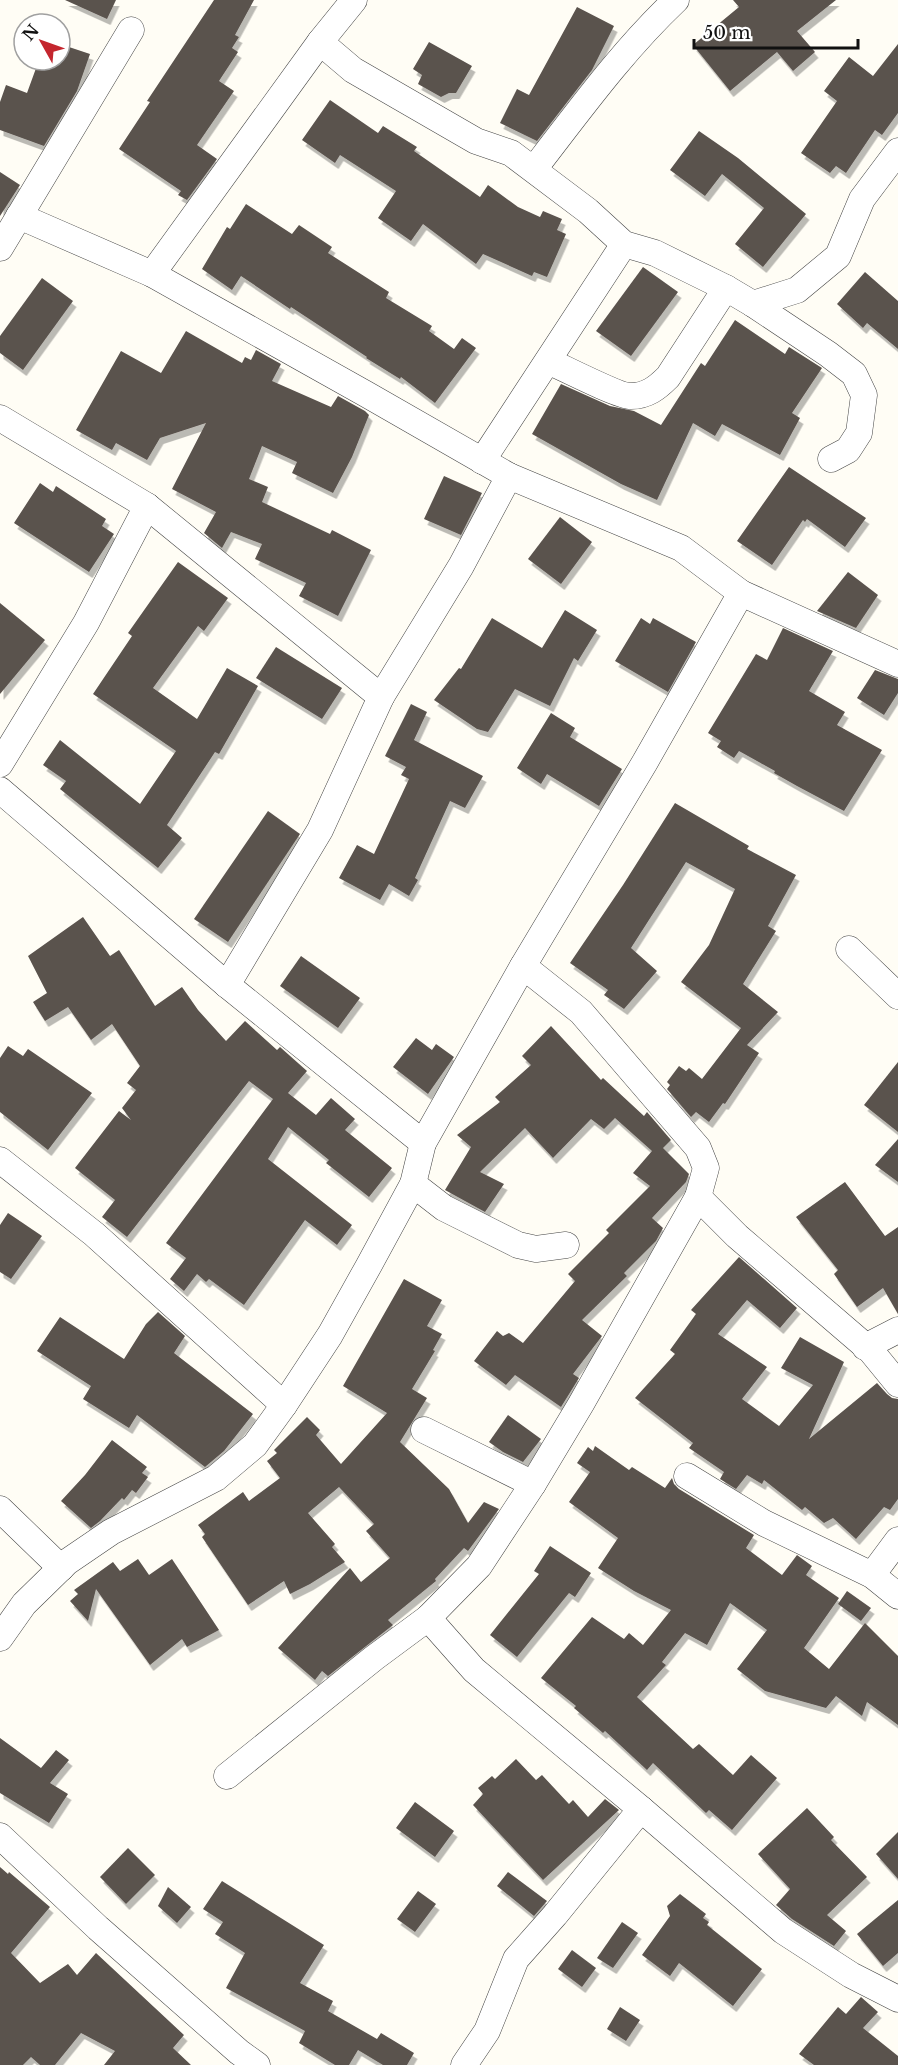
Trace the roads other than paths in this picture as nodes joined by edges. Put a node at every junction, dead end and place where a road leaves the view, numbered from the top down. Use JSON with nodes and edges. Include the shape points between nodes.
{"nodes":[{"id":1,"x":354,"y":0,"type":"edge"},
{"id":2,"x":676,"y":0,"type":"edge"},
{"id":3,"x":131,"y":30,"type":"dead end"},
{"id":4,"x":320,"y":42,"type":"junction"},
{"id":5,"x":898,"y":151,"type":"edge"},
{"id":6,"x":534,"y":169,"type":"junction"},
{"id":7,"x":19,"y":216,"type":"junction"},
{"id":8,"x":624,"y":244,"type":"junction"},
{"id":9,"x":0,"y":248,"type":"edge"},
{"id":10,"x":152,"y":274,"type":"junction"},
{"id":11,"x":726,"y":288,"type":"junction"},
{"id":12,"x":753,"y":304,"type":"junction"},
{"id":13,"x":548,"y":361,"type":"junction"},
{"id":14,"x":0,"y":418,"type":"edge"},
{"id":15,"x":831,"y":459,"type":"dead end"},
{"id":16,"x":482,"y":461,"type":"junction"},
{"id":17,"x":509,"y":476,"type":"junction"},
{"id":18,"x":147,"y":506,"type":"junction"},
{"id":19,"x":741,"y":592,"type":"junction"},
{"id":20,"x":898,"y":664,"type":"edge"},
{"id":21,"x":381,"y":697,"type":"junction"},
{"id":22,"x":0,"y":764,"type":"edge"},
{"id":23,"x":0,"y":790,"type":"edge"},
{"id":24,"x":849,"y":949,"type":"dead end"},
{"id":25,"x":523,"y":966,"type":"junction"},
{"id":26,"x":227,"y":985,"type":"junction"},
{"id":27,"x":898,"y":996,"type":"edge"},
{"id":28,"x":423,"y":1143,"type":"junction"},
{"id":29,"x":0,"y":1160,"type":"edge"},
{"id":30,"x":413,"y":1184,"type":"junction"},
{"id":31,"x":698,"y":1197,"type":"junction"},
{"id":32,"x":566,"y":1245,"type":"dead end"},
{"id":33,"x":898,"y":1330,"type":"edge"},
{"id":34,"x":865,"y":1347,"type":"junction"},
{"id":35,"x":898,"y":1384,"type":"edge"},
{"id":36,"x":284,"y":1405,"type":"junction"},
{"id":37,"x":424,"y":1430,"type":"dead end"},
{"id":38,"x":687,"y":1476,"type":"dead end"},
{"id":39,"x":533,"y":1484,"type":"junction"},
{"id":40,"x":0,"y":1509,"type":"edge"},
{"id":41,"x":898,"y":1540,"type":"edge"},
{"id":42,"x":61,"y":1568,"type":"junction"},
{"id":43,"x":873,"y":1575,"type":"junction"},
{"id":44,"x":898,"y":1596,"type":"edge"},
{"id":45,"x":428,"y":1618,"type":"junction"},
{"id":46,"x":0,"y":1638,"type":"edge"},
{"id":47,"x":227,"y":1776,"type":"dead end"},
{"id":48,"x":641,"y":1809,"type":"junction"},
{"id":49,"x":0,"y":1836,"type":"edge"},
{"id":50,"x":898,"y":1999,"type":"edge"},
{"id":51,"x":257,"y":2065,"type":"edge"},
{"id":52,"x":464,"y":2065,"type":"edge"}],
"edges":[{"from":1,"to":4,"type":"street"},
{"from":2,"to":6,"type":"street","via":[[632,45]]},
{"from":3,"to":7,"type":"street"},
{"from":4,"to":6,"type":"street","via":[[354,70],[476,141],[511,153]]},
{"from":4,"to":10,"type":"street"},
{"from":5,"to":12,"type":"street","via":[[862,199],[838,256],[797,290]]},
{"from":6,"to":8,"type":"street"},
{"from":7,"to":9,"type":"street"},
{"from":7,"to":10,"type":"street"},
{"from":8,"to":11,"type":"street","via":[[655,253]]},
{"from":8,"to":13,"type":"street"},
{"from":10,"to":16,"type":"street"},
{"from":11,"to":12,"type":"street"},
{"from":11,"to":13,"type":"street","via":[[668,377],[645,394],[628,397]]},
{"from":12,"to":15,"type":"street","via":[[854,374],[864,395],[859,433],[848,450]]},
{"from":13,"to":16,"type":"street"},
{"from":14,"to":18,"type":"street"},
{"from":16,"to":17,"type":"street"},
{"from":17,"to":19,"type":"street","via":[[681,548]]},
{"from":17,"to":21,"type":"street","via":[[461,566]]},
{"from":18,"to":21,"type":"street"},
{"from":18,"to":22,"type":"street","via":[[86,622]]},
{"from":19,"to":20,"type":"street"},
{"from":19,"to":25,"type":"street"},
{"from":21,"to":26,"type":"street","via":[[320,830]]},
{"from":23,"to":26,"type":"street"},
{"from":24,"to":27,"type":"street"},
{"from":25,"to":28,"type":"street"},
{"from":25,"to":31,"type":"street","via":[[581,1012],[698,1148],[706,1168]]},
{"from":26,"to":28,"type":"street"},
{"from":28,"to":30,"type":"street"},
{"from":29,"to":36,"type":"street","via":[[93,1234]]},
{"from":30,"to":32,"type":"street","via":[[444,1208],[518,1245],[536,1250]]},
{"from":30,"to":36,"type":"street","via":[[330,1335]]},
{"from":31,"to":34,"type":"street"},
{"from":31,"to":39,"type":"street"},
{"from":33,"to":34,"type":"street"},
{"from":34,"to":35,"type":"street"},
{"from":36,"to":42,"type":"street","via":[[255,1445],[216,1478],[111,1532]]},
{"from":37,"to":39,"type":"street"},
{"from":38,"to":43,"type":"street","via":[[764,1523]]},
{"from":39,"to":45,"type":"street","via":[[479,1566]]},
{"from":40,"to":42,"type":"street"},
{"from":41,"to":43,"type":"street"},
{"from":42,"to":46,"type":"street","via":[[24,1604]]},
{"from":43,"to":44,"type":"street"},
{"from":45,"to":47,"type":"street"},
{"from":45,"to":48,"type":"street","via":[[474,1670]]},
{"from":48,"to":50,"type":"street","via":[[783,1931],[851,1975]]},
{"from":48,"to":52,"type":"street","via":[[516,1959],[487,2031]]},
{"from":49,"to":51,"type":"street","via":[[98,1928]]}]}
